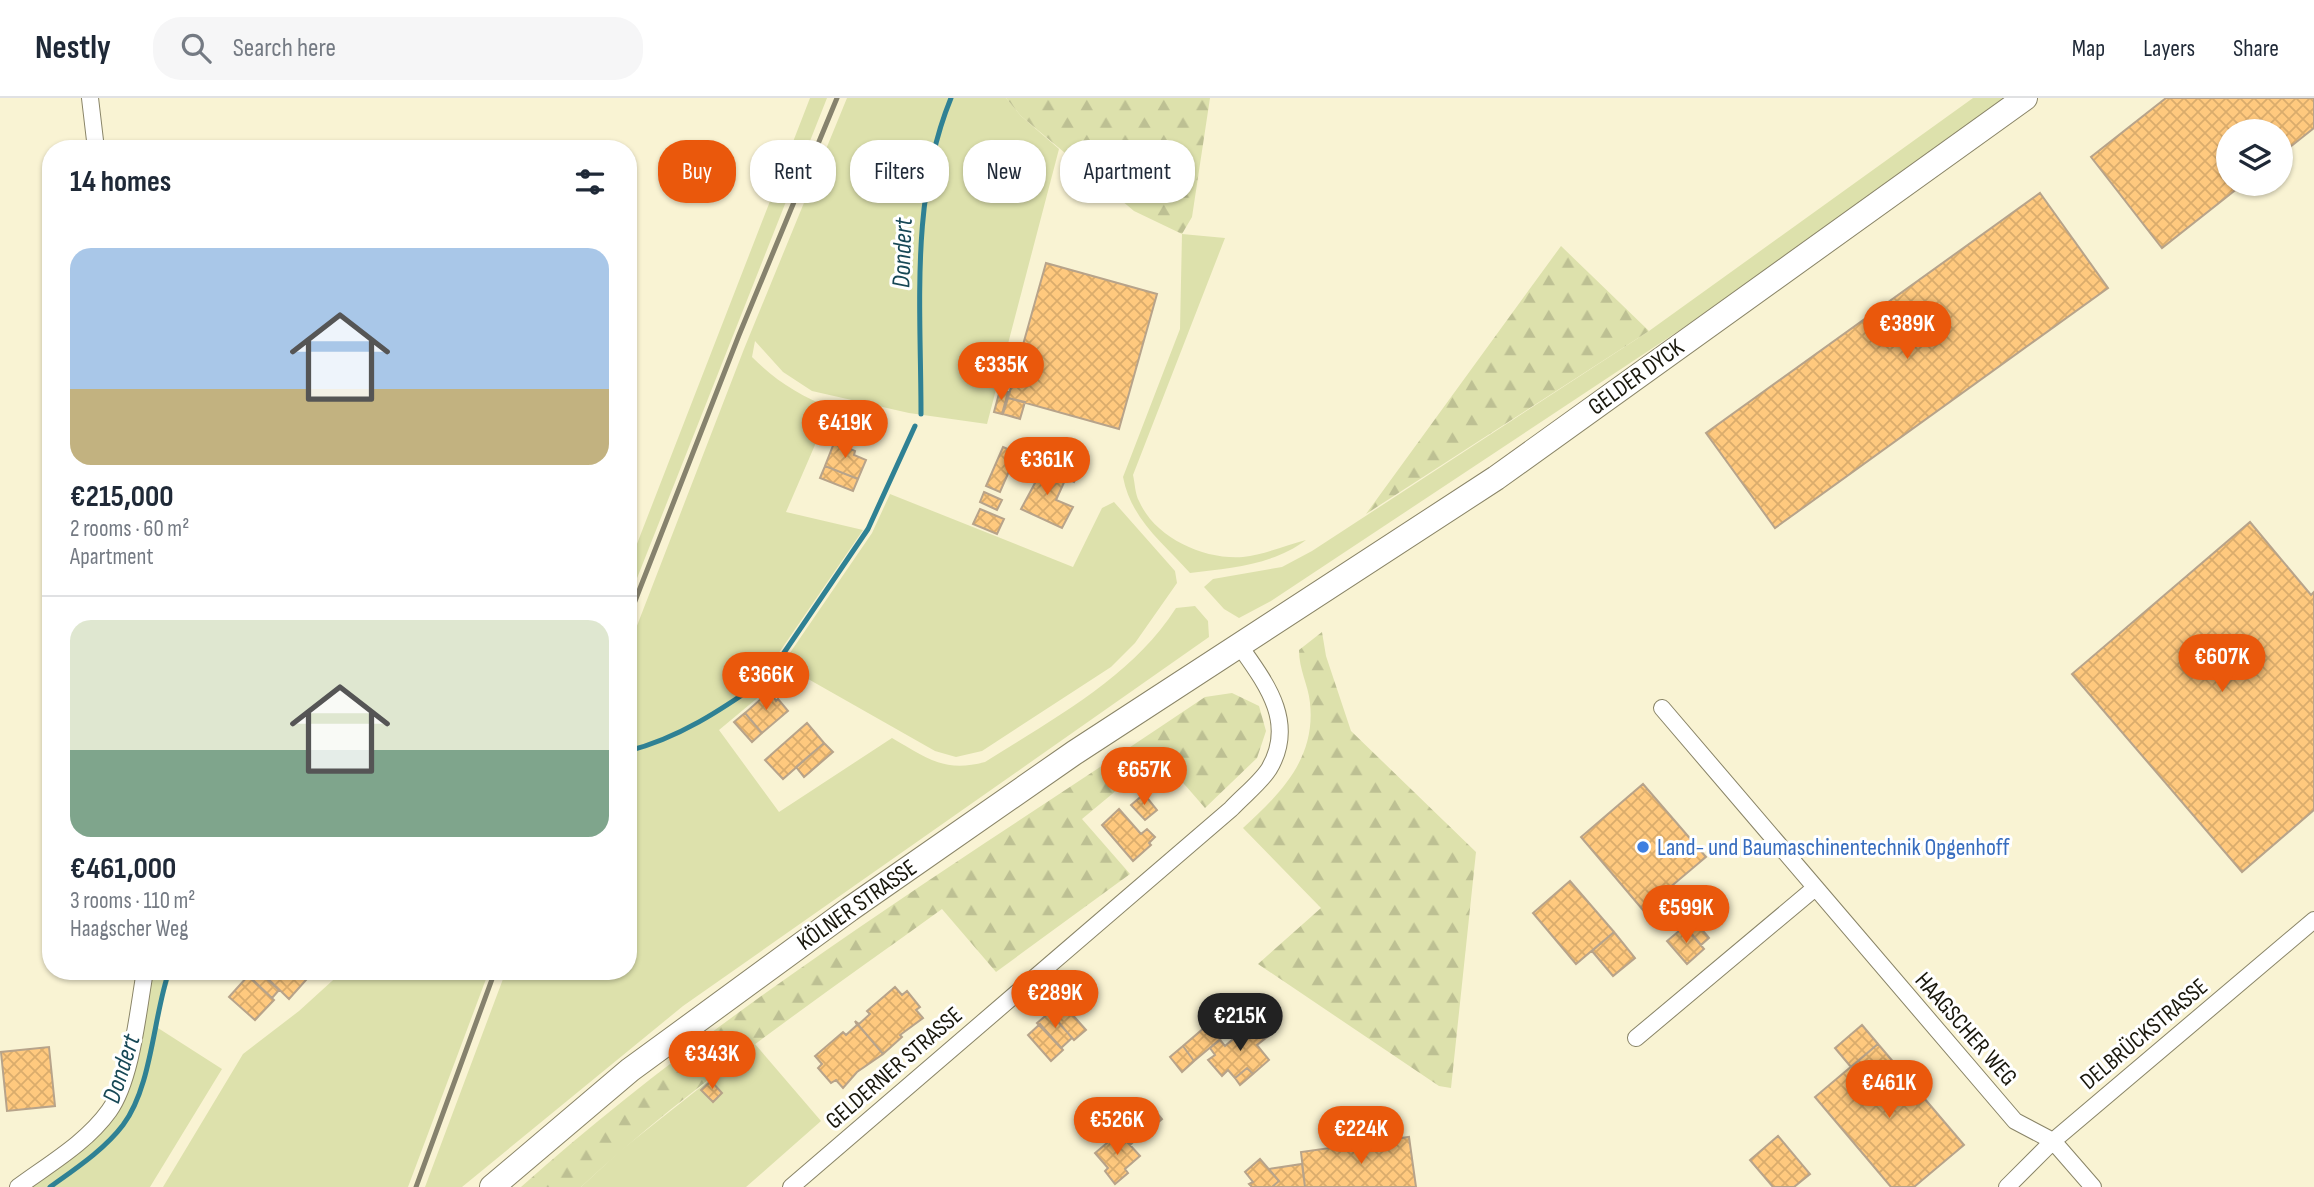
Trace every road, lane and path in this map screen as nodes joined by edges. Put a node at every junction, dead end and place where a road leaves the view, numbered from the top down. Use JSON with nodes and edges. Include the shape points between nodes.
{"nodes":[{"id":1,"x":90,"y":98,"type":"edge"},
{"id":2,"x":2025,"y":98,"type":"edge"},
{"id":3,"x":95,"y":140,"type":"edge"},
{"id":4,"x":1238,"y":645,"type":"junction"},
{"id":5,"x":1662,"y":708,"type":"dead end"},
{"id":6,"x":1815,"y":888,"type":"junction"},
{"id":7,"x":2314,"y":920,"type":"edge"},
{"id":8,"x":143,"y":980,"type":"edge"},
{"id":9,"x":1636,"y":1038,"type":"dead end"},
{"id":10,"x":2053,"y":1141,"type":"junction"},
{"id":11,"x":18,"y":1187,"type":"edge"},
{"id":12,"x":492,"y":1187,"type":"edge"},
{"id":13,"x":791,"y":1187,"type":"edge"},
{"id":14,"x":2007,"y":1187,"type":"edge"},
{"id":15,"x":2093,"y":1187,"type":"edge"}],
"edges":[{"from":1,"to":3,"type":"street"},
{"from":2,"to":4,"type":"main road","name":"GELDER DYCK","via":[[1496,478]]},
{"from":4,"to":12,"type":"main road","name":"KÖLNER STRASSE","via":[[850,909],[630,1070]]},
{"from":4,"to":13,"type":"street","name":"GELDERNER STRASSE","via":[[1272,694],[1279,714],[1281,736],[1268,771],[1231,808]]},
{"from":5,"to":6,"type":"street","name":"HAAGSCHER WEG"},
{"from":6,"to":9,"type":"street"},
{"from":6,"to":10,"type":"street","name":"HAAGSCHER WEG","via":[[2015,1121]]},
{"from":7,"to":10,"type":"street","name":"DELBRÜCKSTRASSE"},
{"from":8,"to":11,"type":"street","via":[[129,1063],[110,1110],[79,1142]]},
{"from":10,"to":14,"type":"street","name":"DELBRÜCKSTRASSE"},
{"from":10,"to":15,"type":"street","name":"HAAGSCHER WEG"}]}
